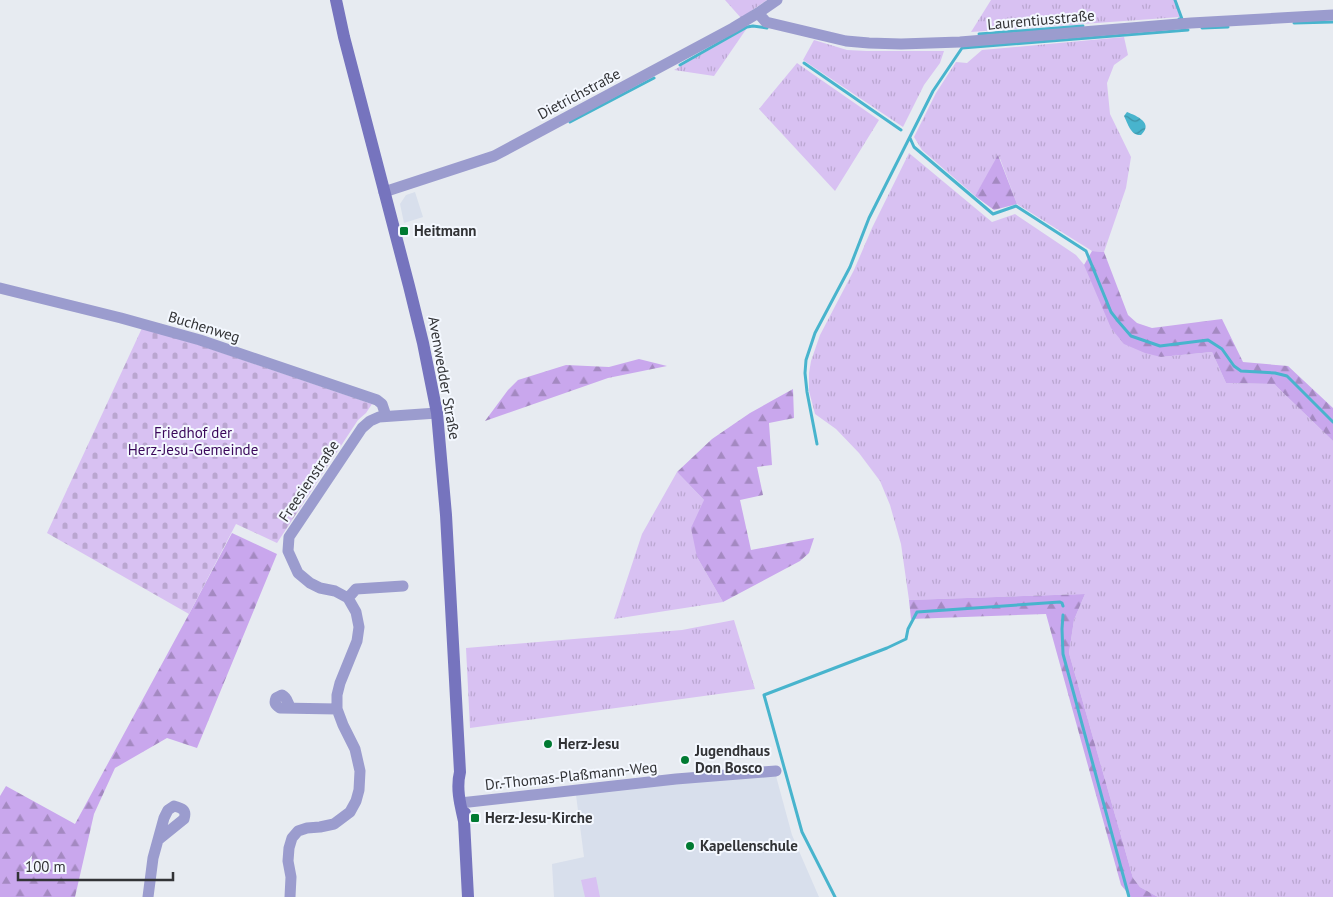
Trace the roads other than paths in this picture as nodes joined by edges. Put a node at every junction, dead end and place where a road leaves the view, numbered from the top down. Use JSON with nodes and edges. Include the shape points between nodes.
{"nodes":[{"id":1,"x":336,"y":0,"type":"edge"},
{"id":2,"x":777,"y":0,"type":"edge"},
{"id":3,"x":758,"y":13,"type":"junction"},
{"id":4,"x":1333,"y":14,"type":"edge"},
{"id":5,"x":384,"y":192,"type":"junction"},
{"id":6,"x":0,"y":288,"type":"edge"},
{"id":7,"x":437,"y":413,"type":"junction"},
{"id":8,"x":386,"y":416,"type":"junction"},
{"id":9,"x":403,"y":586,"type":"dead end"},
{"id":10,"x":348,"y":598,"type":"junction"},
{"id":11,"x":290,"y":708,"type":"dead end"},
{"id":12,"x":337,"y":709,"type":"junction"},
{"id":13,"x":776,"y":772,"type":"dead end"},
{"id":14,"x":463,"y":803,"type":"junction"},
{"id":15,"x":158,"y":840,"type":"dead end"},
{"id":16,"x":148,"y":897,"type":"edge"},
{"id":17,"x":290,"y":897,"type":"edge"},
{"id":18,"x":468,"y":897,"type":"edge"}],
"edges":[{"from":1,"to":5,"type":"main road","name":"Avenwedder Straße"},
{"from":2,"to":3,"type":"street","name":"Dietrichstraße"},
{"from":3,"to":4,"type":"street","name":"Laurentiusstraße","via":[[766,22],[846,41],[901,44]]},
{"from":3,"to":5,"type":"street","name":"Dietrichstraße","via":[[494,156]]},
{"from":5,"to":7,"type":"main road","name":"Avenwedder Straße","via":[[423,343]]},
{"from":6,"to":8,"type":"street","name":"Buchenweg","via":[[200,340],[377,400]]},
{"from":7,"to":8,"type":"street","name":"Freesienstraße"},
{"from":7,"to":14,"type":"main road","name":"Avenwedder Straße","via":[[446,515],[458,780]]},
{"from":8,"to":10,"type":"street","name":"Freesienstraße","via":[[379,416],[362,428],[289,537],[288,551],[298,573],[320,588]]},
{"from":9,"to":10,"type":"street","via":[[356,589]]},
{"from":10,"to":12,"type":"street","via":[[356,612],[359,627],[357,641],[340,683]]},
{"from":11,"to":12,"type":"street"},
{"from":12,"to":17,"type":"street","via":[[355,749],[360,771],[356,802],[350,812],[334,824],[298,831],[292,838],[288,861]]},
{"from":13,"to":14,"type":"street","name":"Dr.-Thomas-Plaßmann-Weg","via":[[676,779]]},
{"from":14,"to":18,"type":"main road","name":"Avenwedder Straße"},
{"from":15,"to":16,"type":"street"}]}
